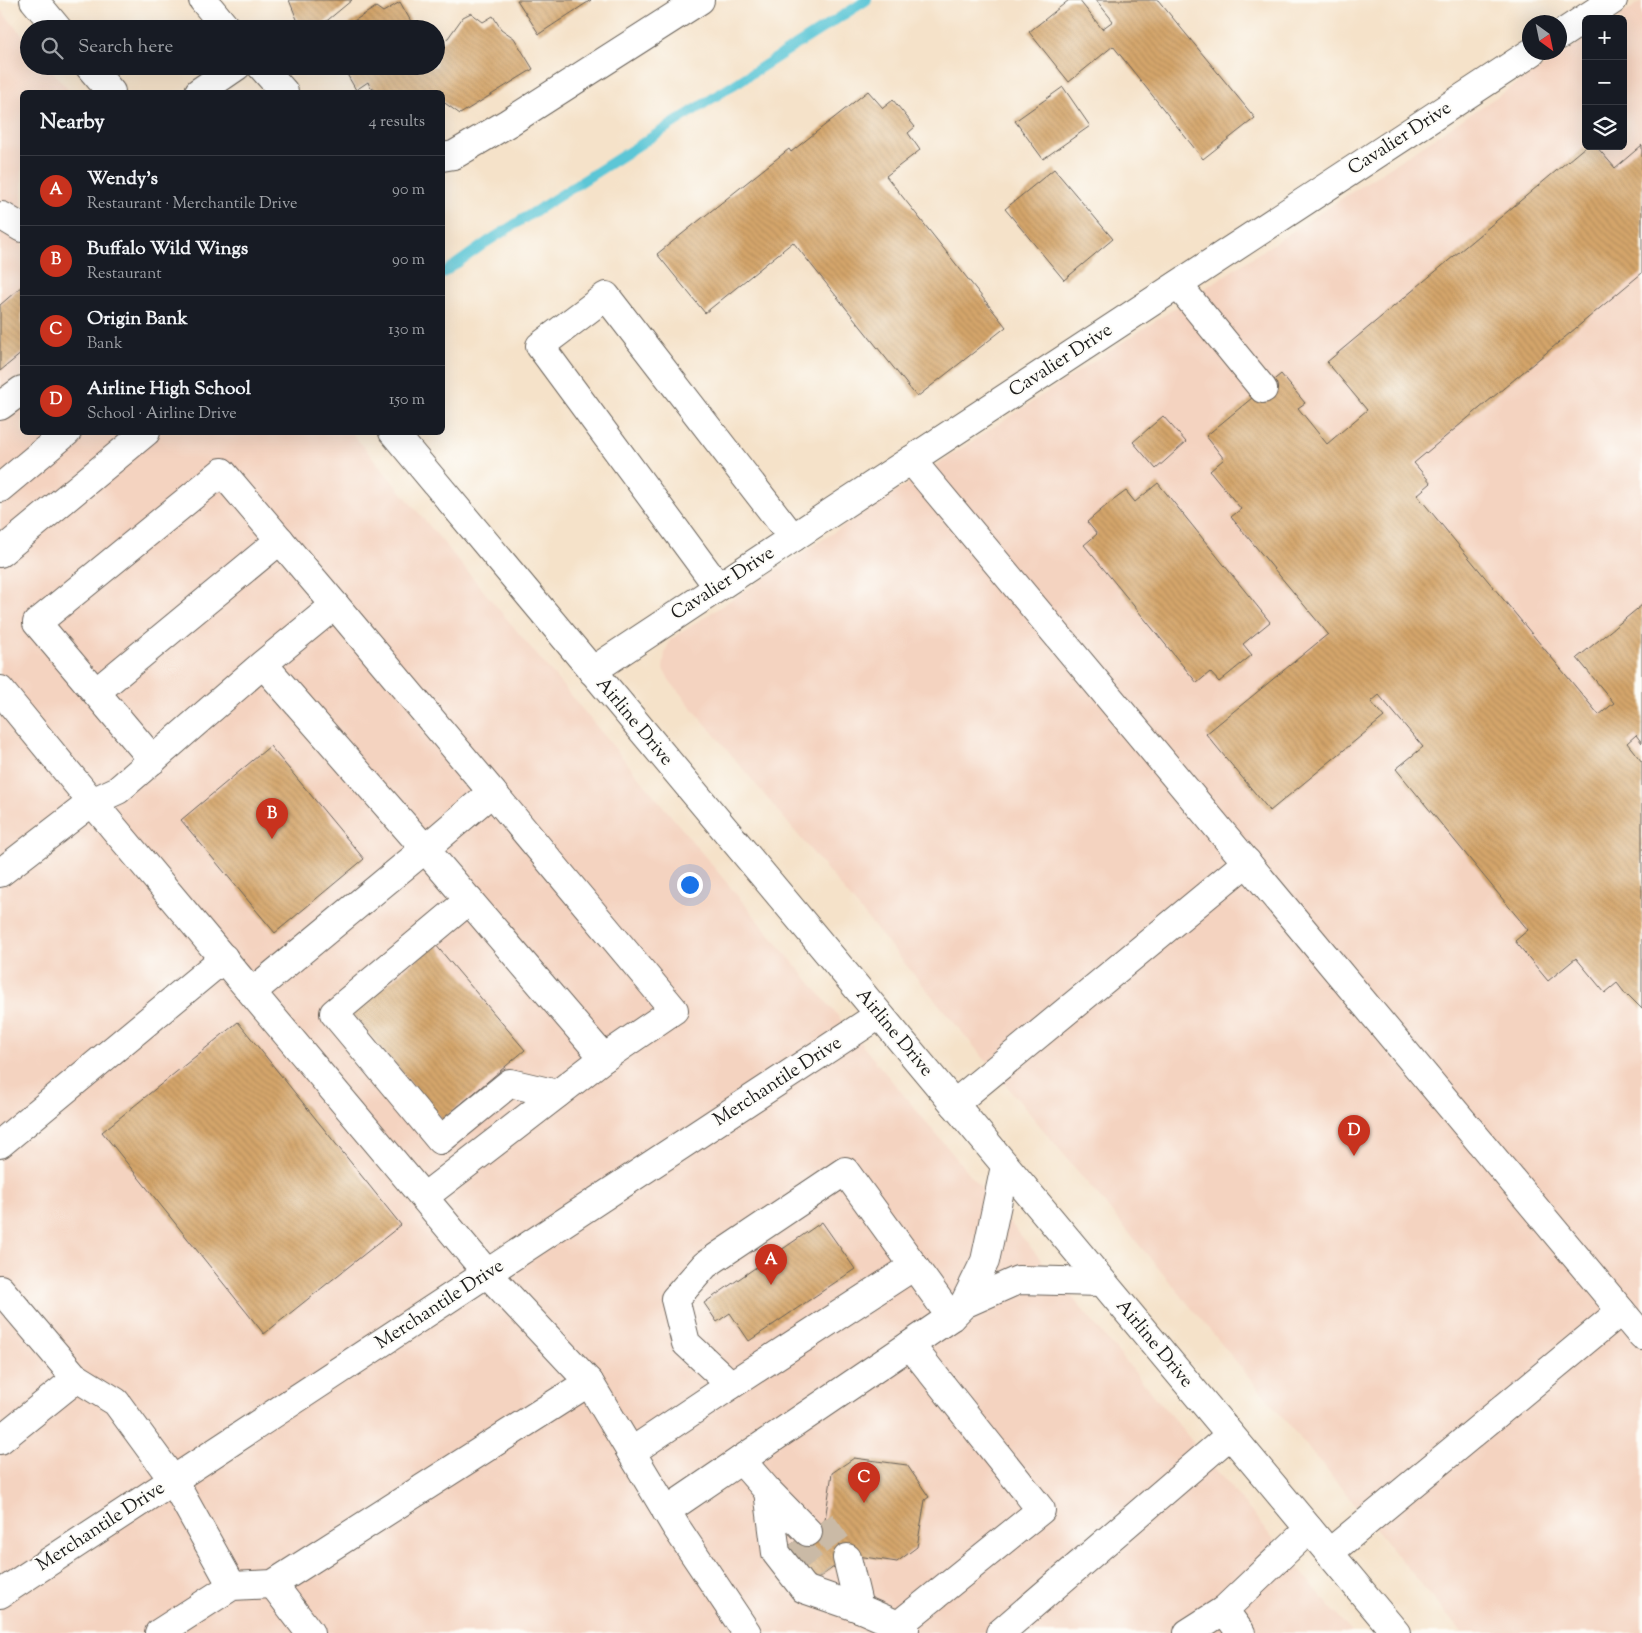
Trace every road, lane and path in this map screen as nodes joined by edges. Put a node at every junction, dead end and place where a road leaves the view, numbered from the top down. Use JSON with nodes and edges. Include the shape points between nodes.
{"nodes":[{"id":1,"x":34,"y":0,"type":"edge"},
{"id":2,"x":203,"y":0,"type":"edge"},
{"id":3,"x":700,"y":0,"type":"edge"},
{"id":4,"x":1613,"y":0,"type":"edge"},
{"id":5,"x":51,"y":20,"type":"edge"},
{"id":6,"x":220,"y":20,"type":"edge"},
{"id":7,"x":1567,"y":30,"type":"edge"},
{"id":8,"x":1522,"y":59,"type":"edge"},
{"id":9,"x":97,"y":75,"type":"edge"},
{"id":10,"x":224,"y":75,"type":"edge"},
{"id":11,"x":268,"y":75,"type":"edge"},
{"id":12,"x":109,"y":90,"type":"edge"},
{"id":13,"x":202,"y":90,"type":"edge"},
{"id":14,"x":282,"y":90,"type":"edge"},
{"id":15,"x":445,"y":156,"type":"edge"},
{"id":16,"x":1178,"y":285,"type":"junction"},
{"id":17,"x":1263,"y":389,"type":"dead end"},
{"id":18,"x":20,"y":391,"type":"edge"},
{"id":19,"x":0,"y":406,"type":"edge"},
{"id":20,"x":62,"y":435,"type":"edge"},
{"id":21,"x":142,"y":435,"type":"edge"},
{"id":22,"x":395,"y":435,"type":"edge"},
{"id":23,"x":911,"y":460,"type":"junction"},
{"id":24,"x":0,"y":488,"type":"edge"},
{"id":25,"x":793,"y":538,"type":"junction"},
{"id":26,"x":280,"y":540,"type":"junction"},
{"id":27,"x":0,"y":553,"type":"edge"},
{"id":28,"x":718,"y":587,"type":"junction"},
{"id":29,"x":335,"y":605,"type":"junction"},
{"id":30,"x":264,"y":664,"type":"junction"},
{"id":31,"x":592,"y":672,"type":"junction"},
{"id":32,"x":0,"y":690,"type":"edge"},
{"id":33,"x":96,"y":692,"type":"junction"},
{"id":34,"x":153,"y":760,"type":"junction"},
{"id":35,"x":492,"y":792,"type":"junction"},
{"id":36,"x":92,"y":802,"type":"junction"},
{"id":37,"x":425,"y":849,"type":"junction"},
{"id":38,"x":1247,"y":862,"type":"junction"},
{"id":39,"x":0,"y":873,"type":"edge"},
{"id":40,"x":469,"y":900,"type":"junction"},
{"id":41,"x":224,"y":958,"type":"junction"},
{"id":42,"x":252,"y":992,"type":"junction"},
{"id":43,"x":879,"y":1015,"type":"junction"},
{"id":44,"x":604,"y":1058,"type":"junction"},
{"id":45,"x":557,"y":1094,"type":"junction"},
{"id":46,"x":954,"y":1104,"type":"junction"},
{"id":47,"x":0,"y":1144,"type":"edge"},
{"id":48,"x":1005,"y":1166,"type":"junction"},
{"id":49,"x":424,"y":1198,"type":"junction"},
{"id":50,"x":914,"y":1266,"type":"junction"},
{"id":51,"x":487,"y":1274,"type":"junction"},
{"id":52,"x":1102,"y":1282,"type":"junction"},
{"id":53,"x":0,"y":1289,"type":"edge"},
{"id":54,"x":957,"y":1311,"type":"junction"},
{"id":55,"x":1621,"y":1311,"type":"junction"},
{"id":56,"x":1642,"y":1336,"type":"edge"},
{"id":57,"x":910,"y":1345,"type":"junction"},
{"id":58,"x":77,"y":1378,"type":"junction"},
{"id":59,"x":589,"y":1382,"type":"junction"},
{"id":60,"x":731,"y":1385,"type":"junction"},
{"id":61,"x":1230,"y":1435,"type":"junction"},
{"id":62,"x":0,"y":1440,"type":"edge"},
{"id":63,"x":631,"y":1452,"type":"junction"},
{"id":64,"x":741,"y":1460,"type":"junction"},
{"id":65,"x":173,"y":1480,"type":"junction"},
{"id":66,"x":768,"y":1491,"type":"junction"},
{"id":67,"x":666,"y":1511,"type":"junction"},
{"id":68,"x":1309,"y":1529,"type":"junction"},
{"id":69,"x":808,"y":1532,"type":"tunnel mouth"},
{"id":70,"x":1329,"y":1553,"type":"junction"},
{"id":71,"x":834,"y":1567,"type":"tunnel mouth"},
{"id":72,"x":273,"y":1584,"type":"junction"},
{"id":73,"x":232,"y":1586,"type":"junction"},
{"id":74,"x":0,"y":1594,"type":"edge"},
{"id":75,"x":859,"y":1608,"type":"junction"},
{"id":76,"x":1224,"y":1610,"type":"junction"},
{"id":77,"x":904,"y":1631,"type":"edge"},
{"id":78,"x":159,"y":1633,"type":"edge"},
{"id":79,"x":310,"y":1633,"type":"edge"},
{"id":80,"x":747,"y":1633,"type":"edge"},
{"id":81,"x":1000,"y":1633,"type":"edge"},
{"id":82,"x":1188,"y":1633,"type":"edge"},
{"id":83,"x":1241,"y":1633,"type":"edge"},
{"id":84,"x":1396,"y":1633,"type":"edge"}],
"edges":[{"from":1,"to":5,"type":"main road"},
{"from":2,"to":6,"type":"main road"},
{"from":3,"to":15,"type":"main road","via":[[508,123],[454,155]]},
{"from":4,"to":7,"type":"main road"},
{"from":8,"to":16,"type":"main road","name":"Cavalier Drive"},
{"from":9,"to":12,"type":"main road"},
{"from":10,"to":13,"type":"main road"},
{"from":11,"to":14,"type":"main road"},
{"from":16,"to":17,"type":"main road"},
{"from":16,"to":23,"type":"main road","name":"Cavalier Drive"},
{"from":18,"to":19,"type":"main road"},
{"from":20,"to":24,"type":"main road"},
{"from":21,"to":27,"type":"main road"},
{"from":22,"to":31,"type":"main road","name":"Airline Drive"},
{"from":23,"to":25,"type":"main road","name":"Cavalier Drive"},
{"from":23,"to":38,"type":"main road"},
{"from":25,"to":28,"type":"main road","name":"Cavalier Drive"},
{"from":25,"to":28,"type":"main road","via":[[606,296],[540,346]]},
{"from":26,"to":29,"type":"main road"},
{"from":26,"to":33,"type":"main road"},
{"from":26,"to":33,"type":"main road","via":[[222,472],[38,623]]},
{"from":28,"to":31,"type":"main road","name":"Cavalier Drive"},
{"from":29,"to":30,"type":"main road"},
{"from":29,"to":35,"type":"main road"},
{"from":30,"to":34,"type":"main road"},
{"from":30,"to":37,"type":"main road"},
{"from":31,"to":43,"type":"main road","name":"Airline Drive"},
{"from":32,"to":36,"type":"main road"},
{"from":33,"to":34,"type":"main road"},
{"from":34,"to":36,"type":"main road","via":[[118,790]]},
{"from":35,"to":37,"type":"main road"},
{"from":35,"to":44,"type":"main road","via":[[674,1010]]},
{"from":36,"to":39,"type":"main road"},
{"from":36,"to":41,"type":"main road"},
{"from":37,"to":40,"type":"main road"},
{"from":37,"to":42,"type":"main road"},
{"from":38,"to":46,"type":"main road"},
{"from":38,"to":55,"type":"main road"},
{"from":40,"to":44,"type":"main road"},
{"from":40,"to":45,"type":"main road","via":[[334,1013],[440,1140],[510,1083]]},
{"from":41,"to":42,"type":"main road"},
{"from":41,"to":47,"type":"main road"},
{"from":42,"to":49,"type":"main road"},
{"from":43,"to":46,"type":"main road","name":"Airline Drive"},
{"from":43,"to":51,"type":"main road","name":"Merchantile Drive"},
{"from":44,"to":45,"type":"main road"},
{"from":45,"to":49,"type":"main road"},
{"from":46,"to":48,"type":"main road","name":"Airline Drive"},
{"from":48,"to":52,"type":"main road","name":"Airline Drive"},
{"from":48,"to":54,"type":"main road","via":[[985,1262]]},
{"from":49,"to":51,"type":"main road"},
{"from":50,"to":54,"type":"main road"},
{"from":50,"to":60,"type":"main road"},
{"from":50,"to":60,"type":"main road","via":[[845,1171],[704,1265],[675,1299],[686,1343]]},
{"from":51,"to":59,"type":"main road"},
{"from":51,"to":65,"type":"main road","name":"Merchantile Drive"},
{"from":52,"to":54,"type":"main road","via":[[1018,1280]]},
{"from":52,"to":61,"type":"main road","name":"Airline Drive"},
{"from":53,"to":58,"type":"main road"},
{"from":54,"to":57,"type":"main road"},
{"from":55,"to":56,"type":"main road"},
{"from":55,"to":70,"type":"main road"},
{"from":57,"to":64,"type":"main road"},
{"from":57,"to":77,"type":"main road","via":[[1041,1510],[906,1619]]},
{"from":58,"to":62,"type":"main road"},
{"from":58,"to":65,"type":"main road","via":[[116,1402]]},
{"from":59,"to":63,"type":"main road"},
{"from":59,"to":72,"type":"main road"},
{"from":60,"to":63,"type":"main road"},
{"from":61,"to":68,"type":"main road","name":"Airline Drive"},
{"from":61,"to":81,"type":"main road"},
{"from":63,"to":67,"type":"main road"},
{"from":64,"to":66,"type":"main road"},
{"from":64,"to":67,"type":"main road"},
{"from":65,"to":73,"type":"main road"},
{"from":65,"to":74,"type":"main road","name":"Merchantile Drive"},
{"from":66,"to":69,"type":"main road"},
{"from":66,"to":75,"type":"main road","via":[[776,1553],[804,1589]]},
{"from":67,"to":80,"type":"main road"},
{"from":68,"to":70,"type":"main road","name":"Airline Drive"},
{"from":68,"to":76,"type":"main road"},
{"from":70,"to":84,"type":"main road","name":"Airline Drive"},
{"from":71,"to":75,"type":"main road"},
{"from":72,"to":73,"type":"main road"},
{"from":72,"to":79,"type":"main road"},
{"from":73,"to":78,"type":"main road"},
{"from":75,"to":77,"type":"main road"},
{"from":76,"to":82,"type":"main road"},
{"from":76,"to":83,"type":"main road"}]}
